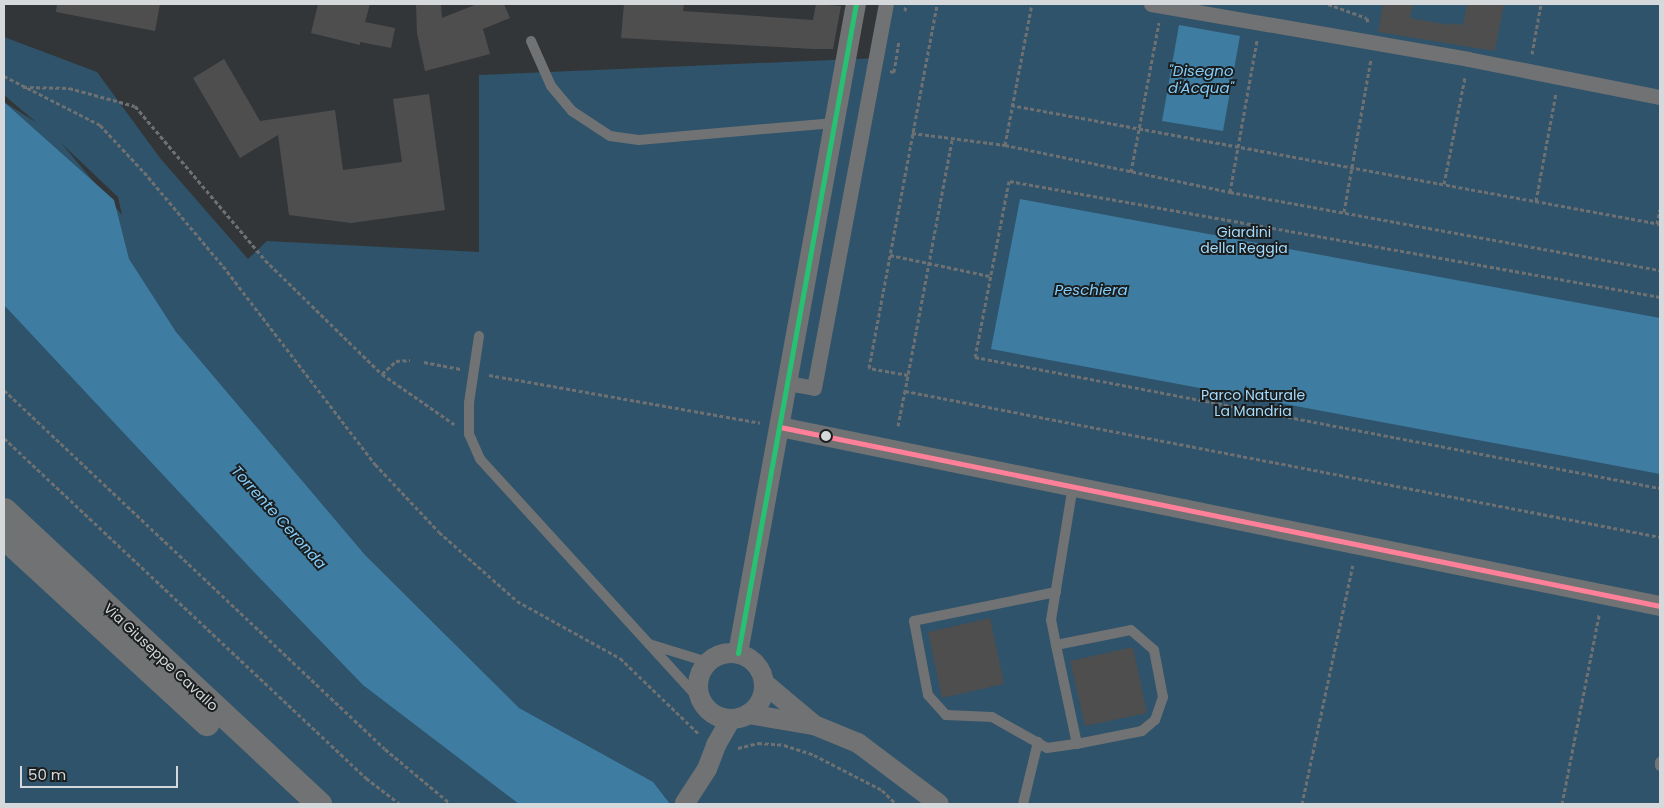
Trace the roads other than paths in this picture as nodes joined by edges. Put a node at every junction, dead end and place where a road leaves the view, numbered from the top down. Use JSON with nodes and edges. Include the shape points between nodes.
{"nodes":[{"id":1,"x":856,"y":4,"type":"edge"},
{"id":2,"x":886,"y":4,"type":"edge"},
{"id":3,"x":1157,"y":5,"type":"edge"},
{"id":4,"x":531,"y":41,"type":"dead end"},
{"id":5,"x":1660,"y":97,"type":"edge"},
{"id":6,"x":834,"y":123,"type":"junction"},
{"id":7,"x":479,"y":336,"type":"dead end"},
{"id":8,"x":787,"y":383,"type":"junction"},
{"id":9,"x":780,"y":427,"type":"junction"},
{"id":10,"x":1073,"y":486,"type":"junction"},
{"id":11,"x":4,"y":510,"type":"edge"},
{"id":12,"x":4,"y":537,"type":"edge"},
{"id":13,"x":1056,"y":592,"type":"junction"},
{"id":14,"x":1660,"y":606,"type":"edge"},
{"id":15,"x":648,"y":644,"type":"junction"},
{"id":16,"x":1056,"y":645,"type":"junction"},
{"id":17,"x":738,"y":653,"type":"junction"},
{"id":18,"x":707,"y":662,"type":"junction"},
{"id":19,"x":764,"y":683,"type":"junction"},
{"id":20,"x":723,"y":712,"type":"junction"},
{"id":21,"x":814,"y":725,"type":"junction"},
{"id":22,"x":1038,"y":742,"type":"junction"},
{"id":23,"x":1077,"y":744,"type":"junction"},
{"id":24,"x":1660,"y":762,"type":"edge"},
{"id":25,"x":1660,"y":766,"type":"edge"},
{"id":26,"x":1024,"y":800,"type":"edge"},
{"id":27,"x":685,"y":803,"type":"dead end"},
{"id":28,"x":295,"y":804,"type":"edge"},
{"id":29,"x":319,"y":804,"type":"edge"},
{"id":30,"x":939,"y":804,"type":"edge"},
{"id":31,"x":1018,"y":804,"type":"edge"}],
"edges":[{"from":1,"to":6,"type":"street"},
{"from":2,"to":8,"type":"street","via":[[814,388]]},
{"from":3,"to":5,"type":"street","via":[[1468,59]]},
{"from":4,"to":6,"type":"lane","via":[[551,86],[572,111],[610,136],[639,140]]},
{"from":6,"to":8,"type":"street"},
{"from":7,"to":15,"type":"lane","via":[[469,434],[480,459]]},
{"from":8,"to":9,"type":"street"},
{"from":9,"to":10,"type":"street"},
{"from":9,"to":17,"type":"street"},
{"from":10,"to":13,"type":"lane"},
{"from":10,"to":14,"type":"street"},
{"from":11,"to":29,"type":"street","name":"Via Giuseppe Cavallo"},
{"from":12,"to":28,"type":"street","name":"Via Giuseppe Cavallo"},
{"from":13,"to":16,"type":"lane","via":[[1051,620]]},
{"from":13,"to":22,"type":"lane","via":[[914,621],[928,695],[946,715],[992,718]]},
{"from":15,"to":18,"type":"lane"},
{"from":15,"to":20,"type":"lane"},
{"from":16,"to":23,"type":"lane"},
{"from":16,"to":23,"type":"lane","via":[[1131,630],[1154,650],[1156,659],[1163,698],[1154,720],[1142,731]]},
{"from":17,"to":18,"type":"street","via":[[721,654]]},
{"from":17,"to":19,"type":"street","via":[[756,664]]},
{"from":18,"to":20,"type":"street","via":[[698,681]]},
{"from":19,"to":20,"type":"street","via":[[761,701]]},
{"from":19,"to":21,"type":"street"},
{"from":20,"to":21,"type":"street"},
{"from":20,"to":27,"type":"street","via":[[707,769]]},
{"from":21,"to":30,"type":"street","via":[[858,743]]},
{"from":22,"to":23,"type":"lane","via":[[1047,748]]},
{"from":22,"to":26,"type":"lane"},
{"from":24,"to":25,"type":"lane"},
{"from":26,"to":31,"type":"lane"}]}
